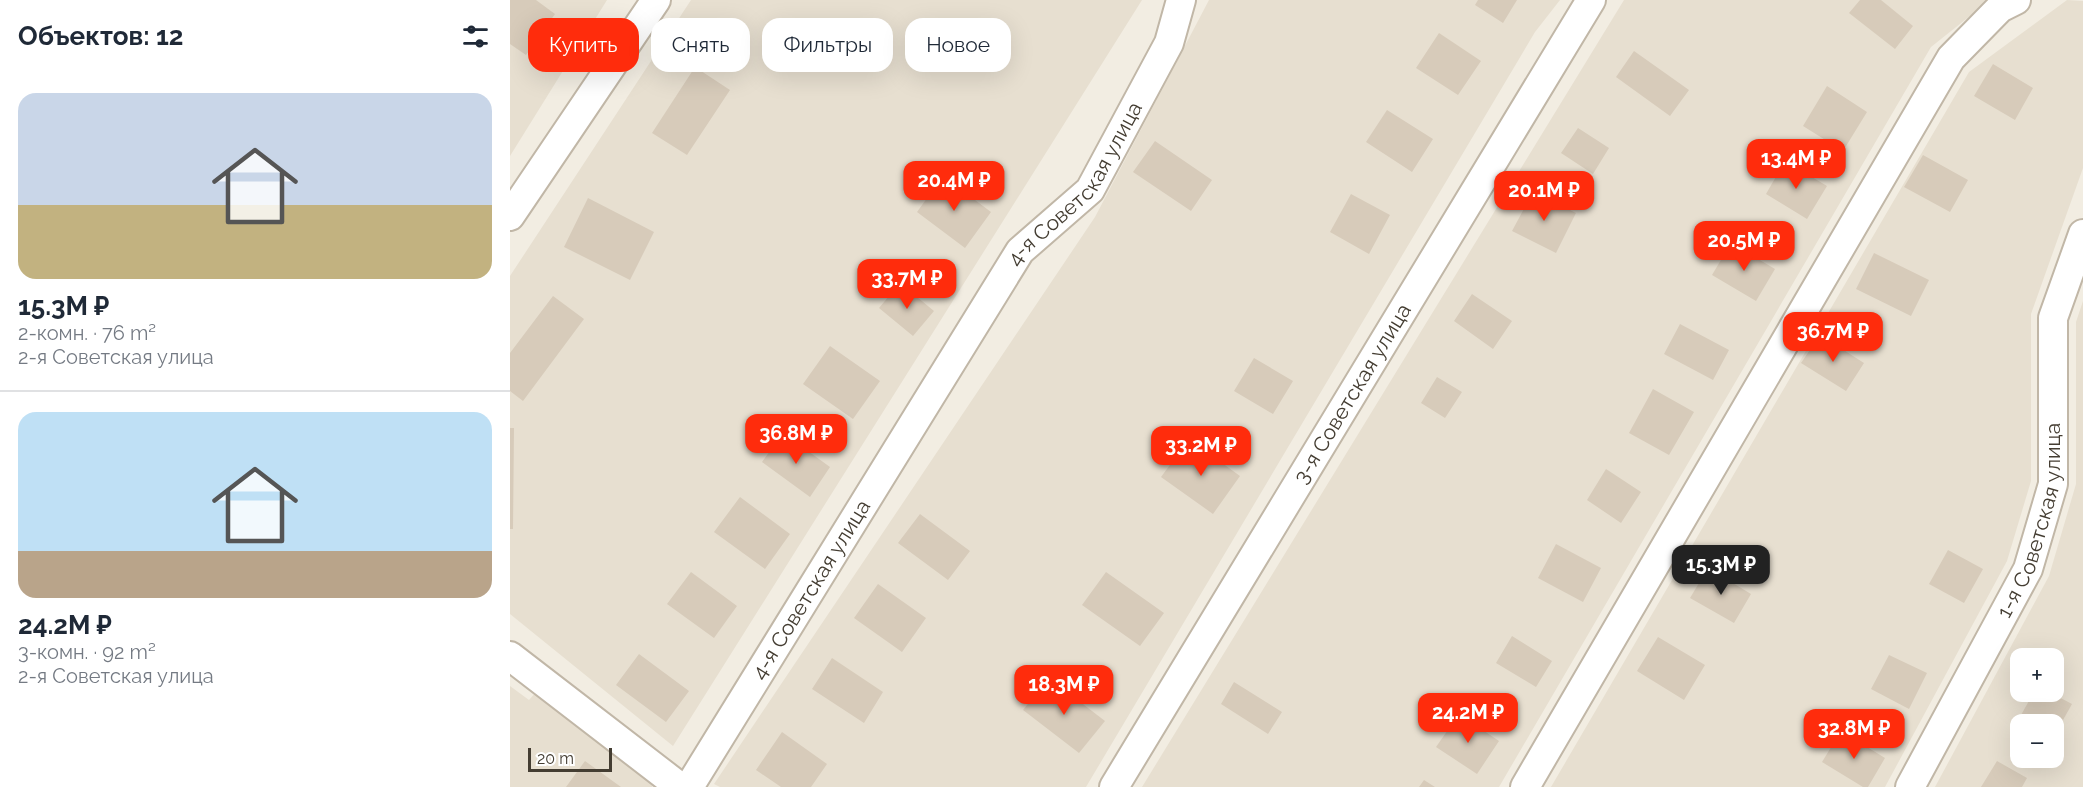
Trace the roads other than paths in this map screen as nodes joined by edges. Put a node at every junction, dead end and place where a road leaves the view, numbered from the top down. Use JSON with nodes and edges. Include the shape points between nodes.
{"nodes":[{"id":1,"x":656,"y":0,"type":"edge"},
{"id":2,"x":1181,"y":0,"type":"edge"},
{"id":3,"x":1591,"y":0,"type":"edge"},
{"id":4,"x":2016,"y":0,"type":"edge"},
{"id":5,"x":510,"y":216,"type":"edge"},
{"id":6,"x":2083,"y":234,"type":"edge"},
{"id":7,"x":510,"y":656,"type":"edge"},
{"id":8,"x":680,"y":787,"type":"edge"},
{"id":9,"x":689,"y":787,"type":"edge"},
{"id":10,"x":1114,"y":787,"type":"edge"},
{"id":11,"x":1525,"y":787,"type":"edge"},
{"id":12,"x":1910,"y":787,"type":"edge"}],
"edges":[{"from":1,"to":5,"type":"street"},
{"from":2,"to":9,"type":"street","name":"4-я Советская улица","via":[[1169,43],[1090,190],[1020,251]]},
{"from":3,"to":10,"type":"street","name":"3-я Советская улица"},
{"from":4,"to":11,"type":"street","via":[[2000,8],[1951,58]]},
{"from":6,"to":12,"type":"street","name":"1-я Советская улица","via":[[2053,318],[2053,484],[2028,570]]},
{"from":7,"to":8,"type":"street"}]}
